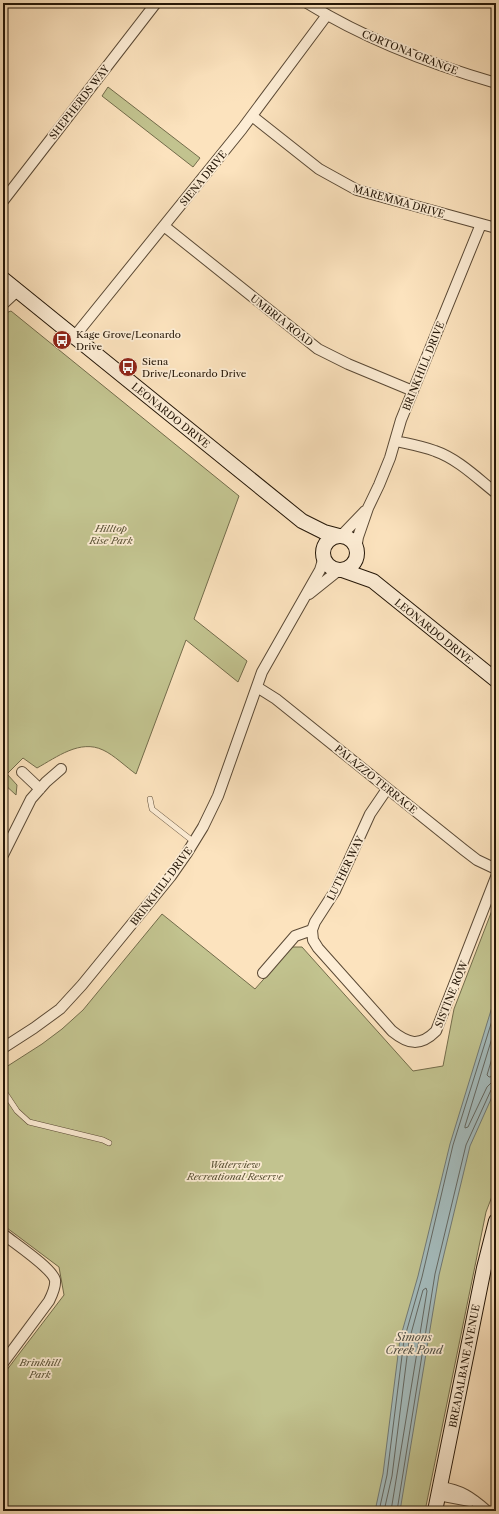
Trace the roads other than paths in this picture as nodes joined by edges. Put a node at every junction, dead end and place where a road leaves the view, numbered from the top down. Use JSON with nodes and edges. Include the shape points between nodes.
{"nodes":[{"id":1,"x":156,"y":3,"type":"edge"},
{"id":2,"x":307,"y":3,"type":"edge"},
{"id":3,"x":327,"y":15,"type":"junction"},
{"id":4,"x":496,"y":83,"type":"edge"},
{"id":5,"x":252,"y":116,"type":"junction"},
{"id":6,"x":3,"y":201,"type":"edge"},
{"id":7,"x":481,"y":224,"type":"junction"},
{"id":8,"x":164,"y":226,"type":"junction"},
{"id":9,"x":496,"y":228,"type":"edge"},
{"id":10,"x":8,"y":287,"type":"edge"},
{"id":11,"x":3,"y":304,"type":"edge"},
{"id":12,"x":74,"y":337,"type":"junction"},
{"id":13,"x":413,"y":391,"type":"junction"},
{"id":14,"x":396,"y":441,"type":"junction"},
{"id":15,"x":496,"y":493,"type":"edge"},
{"id":16,"x":368,"y":508,"type":"junction"},
{"id":17,"x":302,"y":521,"type":"junction"},
{"id":18,"x":340,"y":536,"type":"junction"},
{"id":19,"x":356,"y":550,"type":"junction"},
{"id":20,"x":324,"y":557,"type":"junction"},
{"id":21,"x":340,"y":570,"type":"junction"},
{"id":22,"x":373,"y":581,"type":"junction"},
{"id":23,"x":305,"y":598,"type":"junction"},
{"id":24,"x":496,"y":680,"type":"edge"},
{"id":25,"x":257,"y":687,"type":"junction"},
{"id":26,"x":62,"y":769,"type":"dead end"},
{"id":27,"x":22,"y":772,"type":"dead end"},
{"id":28,"x":40,"y":789,"type":"junction"},
{"id":29,"x":387,"y":789,"type":"junction"},
{"id":30,"x":150,"y":799,"type":"dead end"},
{"id":31,"x":194,"y":842,"type":"junction"},
{"id":32,"x":3,"y":855,"type":"edge"},
{"id":33,"x":496,"y":869,"type":"edge"},
{"id":34,"x":496,"y":877,"type":"edge"},
{"id":35,"x":312,"y":930,"type":"junction"},
{"id":36,"x":263,"y":973,"type":"dead end"},
{"id":37,"x":3,"y":1048,"type":"edge"},
{"id":38,"x":3,"y":1090,"type":"edge"},
{"id":39,"x":109,"y":1143,"type":"dead end"},
{"id":40,"x":496,"y":1222,"type":"edge"},
{"id":41,"x":3,"y":1234,"type":"edge"},
{"id":42,"x":3,"y":1363,"type":"edge"},
{"id":43,"x":439,"y":1491,"type":"junction"},
{"id":44,"x":435,"y":1511,"type":"edge"},
{"id":45,"x":487,"y":1511,"type":"edge"}],
"edges":[{"from":1,"to":6,"type":"street","name":"SHEPHERDS WAY"},
{"from":2,"to":3,"type":"street","name":"CORTONA GRANGE"},
{"from":3,"to":4,"type":"street","name":"CORTONA GRANGE","via":[[386,45],[456,72]]},
{"from":3,"to":5,"type":"street","name":"SIENA DRIVE"},
{"from":5,"to":7,"type":"street","name":"MAREMMA DRIVE","via":[[319,169],[340,182],[357,190]]},
{"from":5,"to":8,"type":"street","name":"SIENA DRIVE"},
{"from":7,"to":9,"type":"street","name":"MAREMMA DRIVE"},
{"from":7,"to":13,"type":"street","name":"BRINKHILL DRIVE"},
{"from":8,"to":12,"type":"street","name":"SIENA DRIVE"},
{"from":8,"to":13,"type":"street","name":"UMBRIA ROAD","via":[[318,349]]},
{"from":10,"to":11,"type":"street"},
{"from":10,"to":12,"type":"street","name":"LEONARDO DRIVE"},
{"from":12,"to":17,"type":"street","name":"LEONARDO DRIVE"},
{"from":13,"to":14,"type":"street","name":"BRINKHILL DRIVE"},
{"from":14,"to":15,"type":"street","via":[[424,447],[448,457]]},
{"from":14,"to":16,"type":"street","name":"BRINKHILL DRIVE"},
{"from":16,"to":18,"type":"street","name":"BRINKHILL DRIVE"},
{"from":16,"to":19,"type":"street","name":"BRINKHILL DRIVE"},
{"from":17,"to":18,"type":"street","name":"LEONARDO DRIVE","via":[[324,532]]},
{"from":17,"to":20,"type":"street","name":"LEONARDO DRIVE"},
{"from":18,"to":19,"type":"street","via":[[350,540]]},
{"from":18,"to":20,"type":"street","via":[[325,545]]},
{"from":19,"to":21,"type":"street","via":[[355,561]]},
{"from":19,"to":22,"type":"street","name":"LEONARDO DRIVE"},
{"from":20,"to":21,"type":"street","via":[[329,566]]},
{"from":20,"to":23,"type":"street","name":"BRINKHILL DRIVE"},
{"from":21,"to":22,"type":"street","name":"LEONARDO DRIVE"},
{"from":21,"to":23,"type":"street","name":"BRINKHILL DRIVE"},
{"from":22,"to":24,"type":"street","name":"LEONARDO DRIVE"},
{"from":23,"to":25,"type":"street","name":"BRINKHILL DRIVE","via":[[276,645]]},
{"from":25,"to":29,"type":"street","name":"PALAZZO TERRACE","via":[[276,699]]},
{"from":25,"to":31,"type":"street","name":"BRINKHILL DRIVE","via":[[218,796]]},
{"from":26,"to":28,"type":"street"},
{"from":27,"to":28,"type":"street"},
{"from":28,"to":32,"type":"street","via":[[31,798]]},
{"from":29,"to":33,"type":"street","name":"PALAZZO TERRACE","via":[[477,860]]},
{"from":29,"to":35,"type":"street","name":"LUTHER WAY","via":[[370,814],[335,891],[318,915]]},
{"from":30,"to":31,"type":"lane","via":[[152,809]]},
{"from":31,"to":37,"type":"street","name":"BRINKHILL DRIVE","via":[[171,876],[82,986],[60,1009]]},
{"from":34,"to":35,"type":"street","name":"SISTINE ROW","via":[[440,1025],[426,1040],[409,1042],[392,1031],[318,948],[313,940]]},
{"from":35,"to":36,"type":"street","via":[[295,936]]},
{"from":38,"to":39,"type":"lane","via":[[17,1111],[29,1122]]},
{"from":40,"to":43,"type":"street","name":"BREADALBANE AVENUE","via":[[484,1268]]},
{"from":41,"to":42,"type":"street","via":[[43,1265],[54,1276],[55,1281],[49,1301]]},
{"from":43,"to":44,"type":"street","name":"BREADALBANE AVENUE"},
{"from":43,"to":45,"type":"street","via":[[477,1503]]}]}
